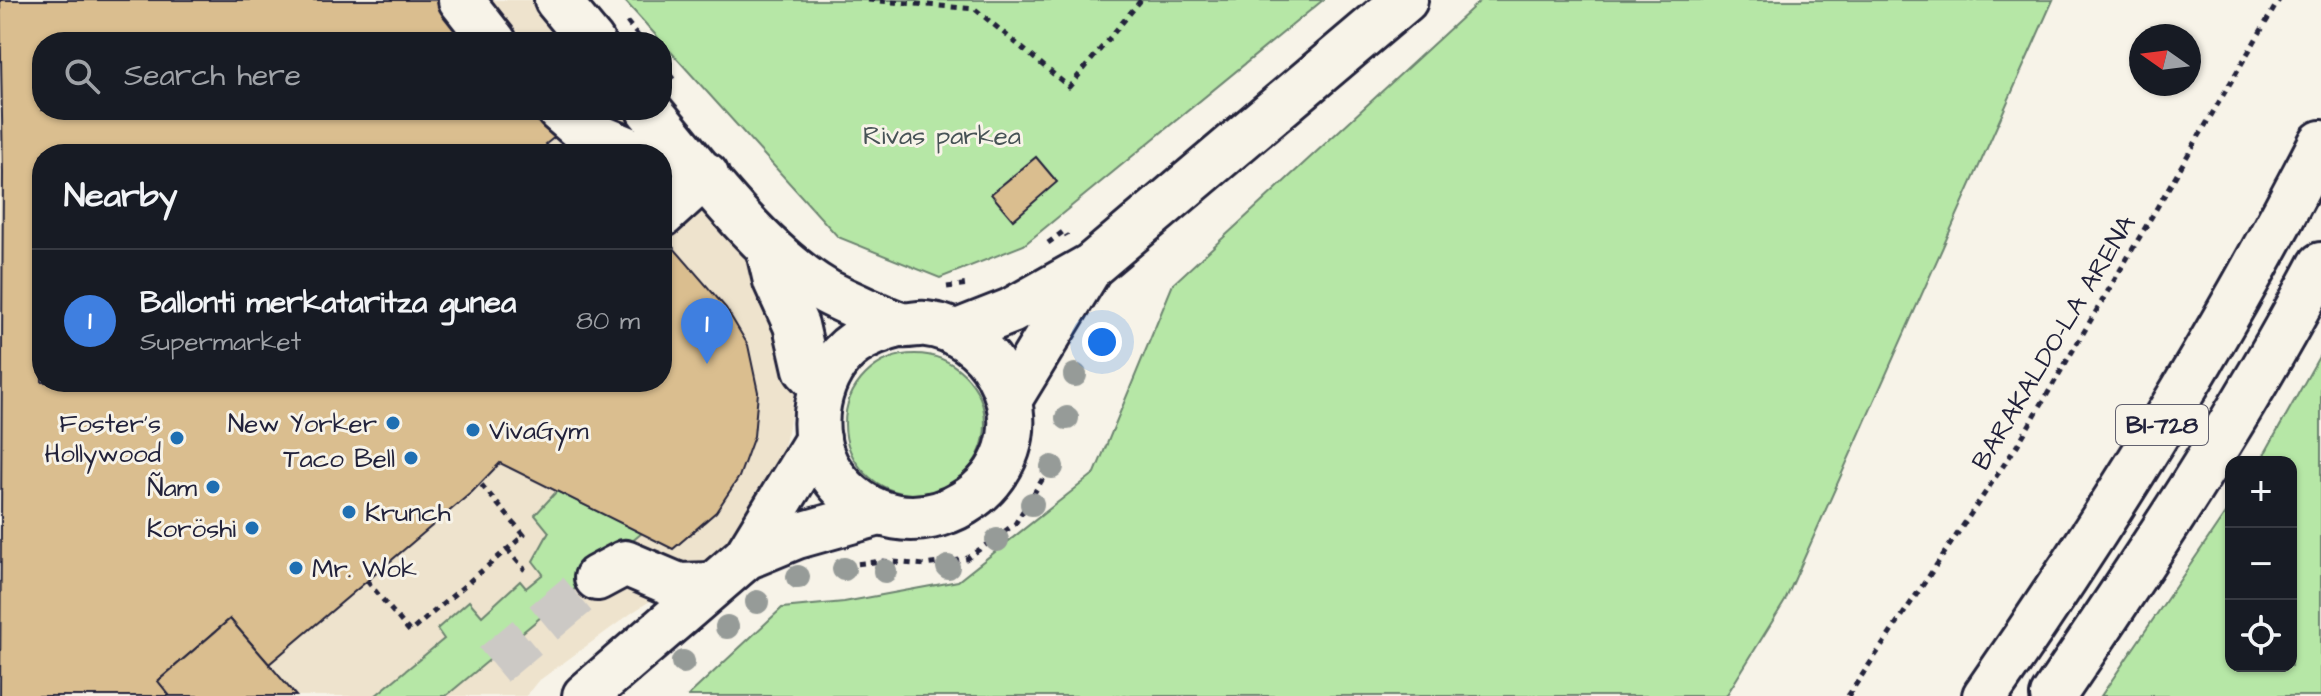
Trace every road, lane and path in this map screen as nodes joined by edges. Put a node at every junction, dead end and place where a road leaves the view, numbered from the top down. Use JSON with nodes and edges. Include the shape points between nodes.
{"nodes":[{"id":1,"x":461,"y":0,"type":"edge"},
{"id":2,"x":557,"y":0,"type":"edge"},
{"id":3,"x":868,"y":0,"type":"edge"},
{"id":4,"x":1141,"y":0,"type":"edge"},
{"id":5,"x":1405,"y":0,"type":"edge"},
{"id":6,"x":2279,"y":0,"type":"edge"},
{"id":7,"x":486,"y":32,"type":"edge"},
{"id":8,"x":584,"y":32,"type":"edge"},
{"id":9,"x":672,"y":111,"type":"edge"},
{"id":10,"x":560,"y":134,"type":"edge"},
{"id":11,"x":2321,"y":143,"type":"edge"},
{"id":12,"x":616,"y":144,"type":"edge"},
{"id":13,"x":672,"y":165,"type":"edge"},
{"id":14,"x":706,"y":175,"type":"junction"},
{"id":15,"x":672,"y":206,"type":"edge"},
{"id":16,"x":1040,"y":249,"type":"dead end"},
{"id":17,"x":769,"y":251,"type":"junction"},
{"id":18,"x":2321,"y":265,"type":"edge"},
{"id":19,"x":1091,"y":266,"type":"junction"},
{"id":20,"x":972,"y":284,"type":"dead end"},
{"id":21,"x":933,"y":289,"type":"dead end"},
{"id":22,"x":899,"y":325,"type":"junction"},
{"id":23,"x":955,"y":333,"type":"junction"},
{"id":24,"x":822,"y":386,"type":"junction"},
{"id":25,"x":1009,"y":400,"type":"junction"},
{"id":26,"x":818,"y":439,"type":"junction"},
{"id":27,"x":1044,"y":466,"type":"dead end"},
{"id":28,"x":479,"y":482,"type":"dead end"},
{"id":29,"x":879,"y":513,"type":"junction"},
{"id":30,"x":507,"y":549,"type":"junction"},
{"id":31,"x":746,"y":557,"type":"junction"},
{"id":32,"x":841,"y":565,"type":"dead end"},
{"id":33,"x":525,"y":570,"type":"dead end"},
{"id":34,"x":597,"y":578,"type":"tunnel mouth"},
{"id":35,"x":367,"y":581,"type":"dead end"},
{"id":36,"x":712,"y":585,"type":"junction"},
{"id":37,"x":585,"y":696,"type":"edge"},
{"id":38,"x":1848,"y":696,"type":"edge"},
{"id":39,"x":1985,"y":696,"type":"edge"},
{"id":40,"x":2053,"y":696,"type":"edge"}],
"edges":[{"from":1,"to":7,"type":"street"},
{"from":2,"to":8,"type":"street"},
{"from":3,"to":4,"type":"path","via":[[975,9],[1069,87]]},
{"from":5,"to":19,"type":"street"},
{"from":6,"to":38,"type":"path","name":"BARAKALDO-LA ARENA","via":[[2018,444]]},
{"from":9,"to":14,"type":"street"},
{"from":10,"to":12,"type":"street","via":[[582,130]]},
{"from":11,"to":39,"type":"street","number":"BI-728","via":[[2155,437],[2083,555]]},
{"from":13,"to":14,"type":"street"},
{"from":14,"to":15,"type":"street"},
{"from":14,"to":17,"type":"street"},
{"from":16,"to":19,"type":"path","via":[[1064,231]]},
{"from":17,"to":22,"type":"street","via":[[825,292]]},
{"from":17,"to":24,"type":"street","via":[[806,369]]},
{"from":18,"to":40,"type":"street","number":"BI-728","via":[[2173,519]]},
{"from":19,"to":23,"type":"street","via":[[1011,311]]},
{"from":19,"to":25,"type":"street"},
{"from":20,"to":21,"type":"path"},
{"from":22,"to":23,"type":"street","via":[[927,324]]},
{"from":22,"to":24,"type":"street","via":[[852,345]]},
{"from":23,"to":25,"type":"street","via":[[979,349],[998,372]]},
{"from":24,"to":26,"type":"street","via":[[816,412]]},
{"from":25,"to":29,"type":"street","via":[[1011,430],[988,485],[966,504],[938,516],[908,519]]},
{"from":26,"to":29,"type":"street","via":[[850,496]]},
{"from":26,"to":31,"type":"street"},
{"from":27,"to":32,"type":"path","via":[[1042,480],[1015,524],[966,559],[925,565]]},
{"from":28,"to":30,"type":"path","via":[[524,535]]},
{"from":29,"to":31,"type":"street"},
{"from":30,"to":33,"type":"path"},
{"from":30,"to":35,"type":"path","via":[[410,632]]},
{"from":31,"to":36,"type":"street"},
{"from":34,"to":36,"type":"street","via":[[625,563],[679,586]]},
{"from":36,"to":37,"type":"street"}]}
